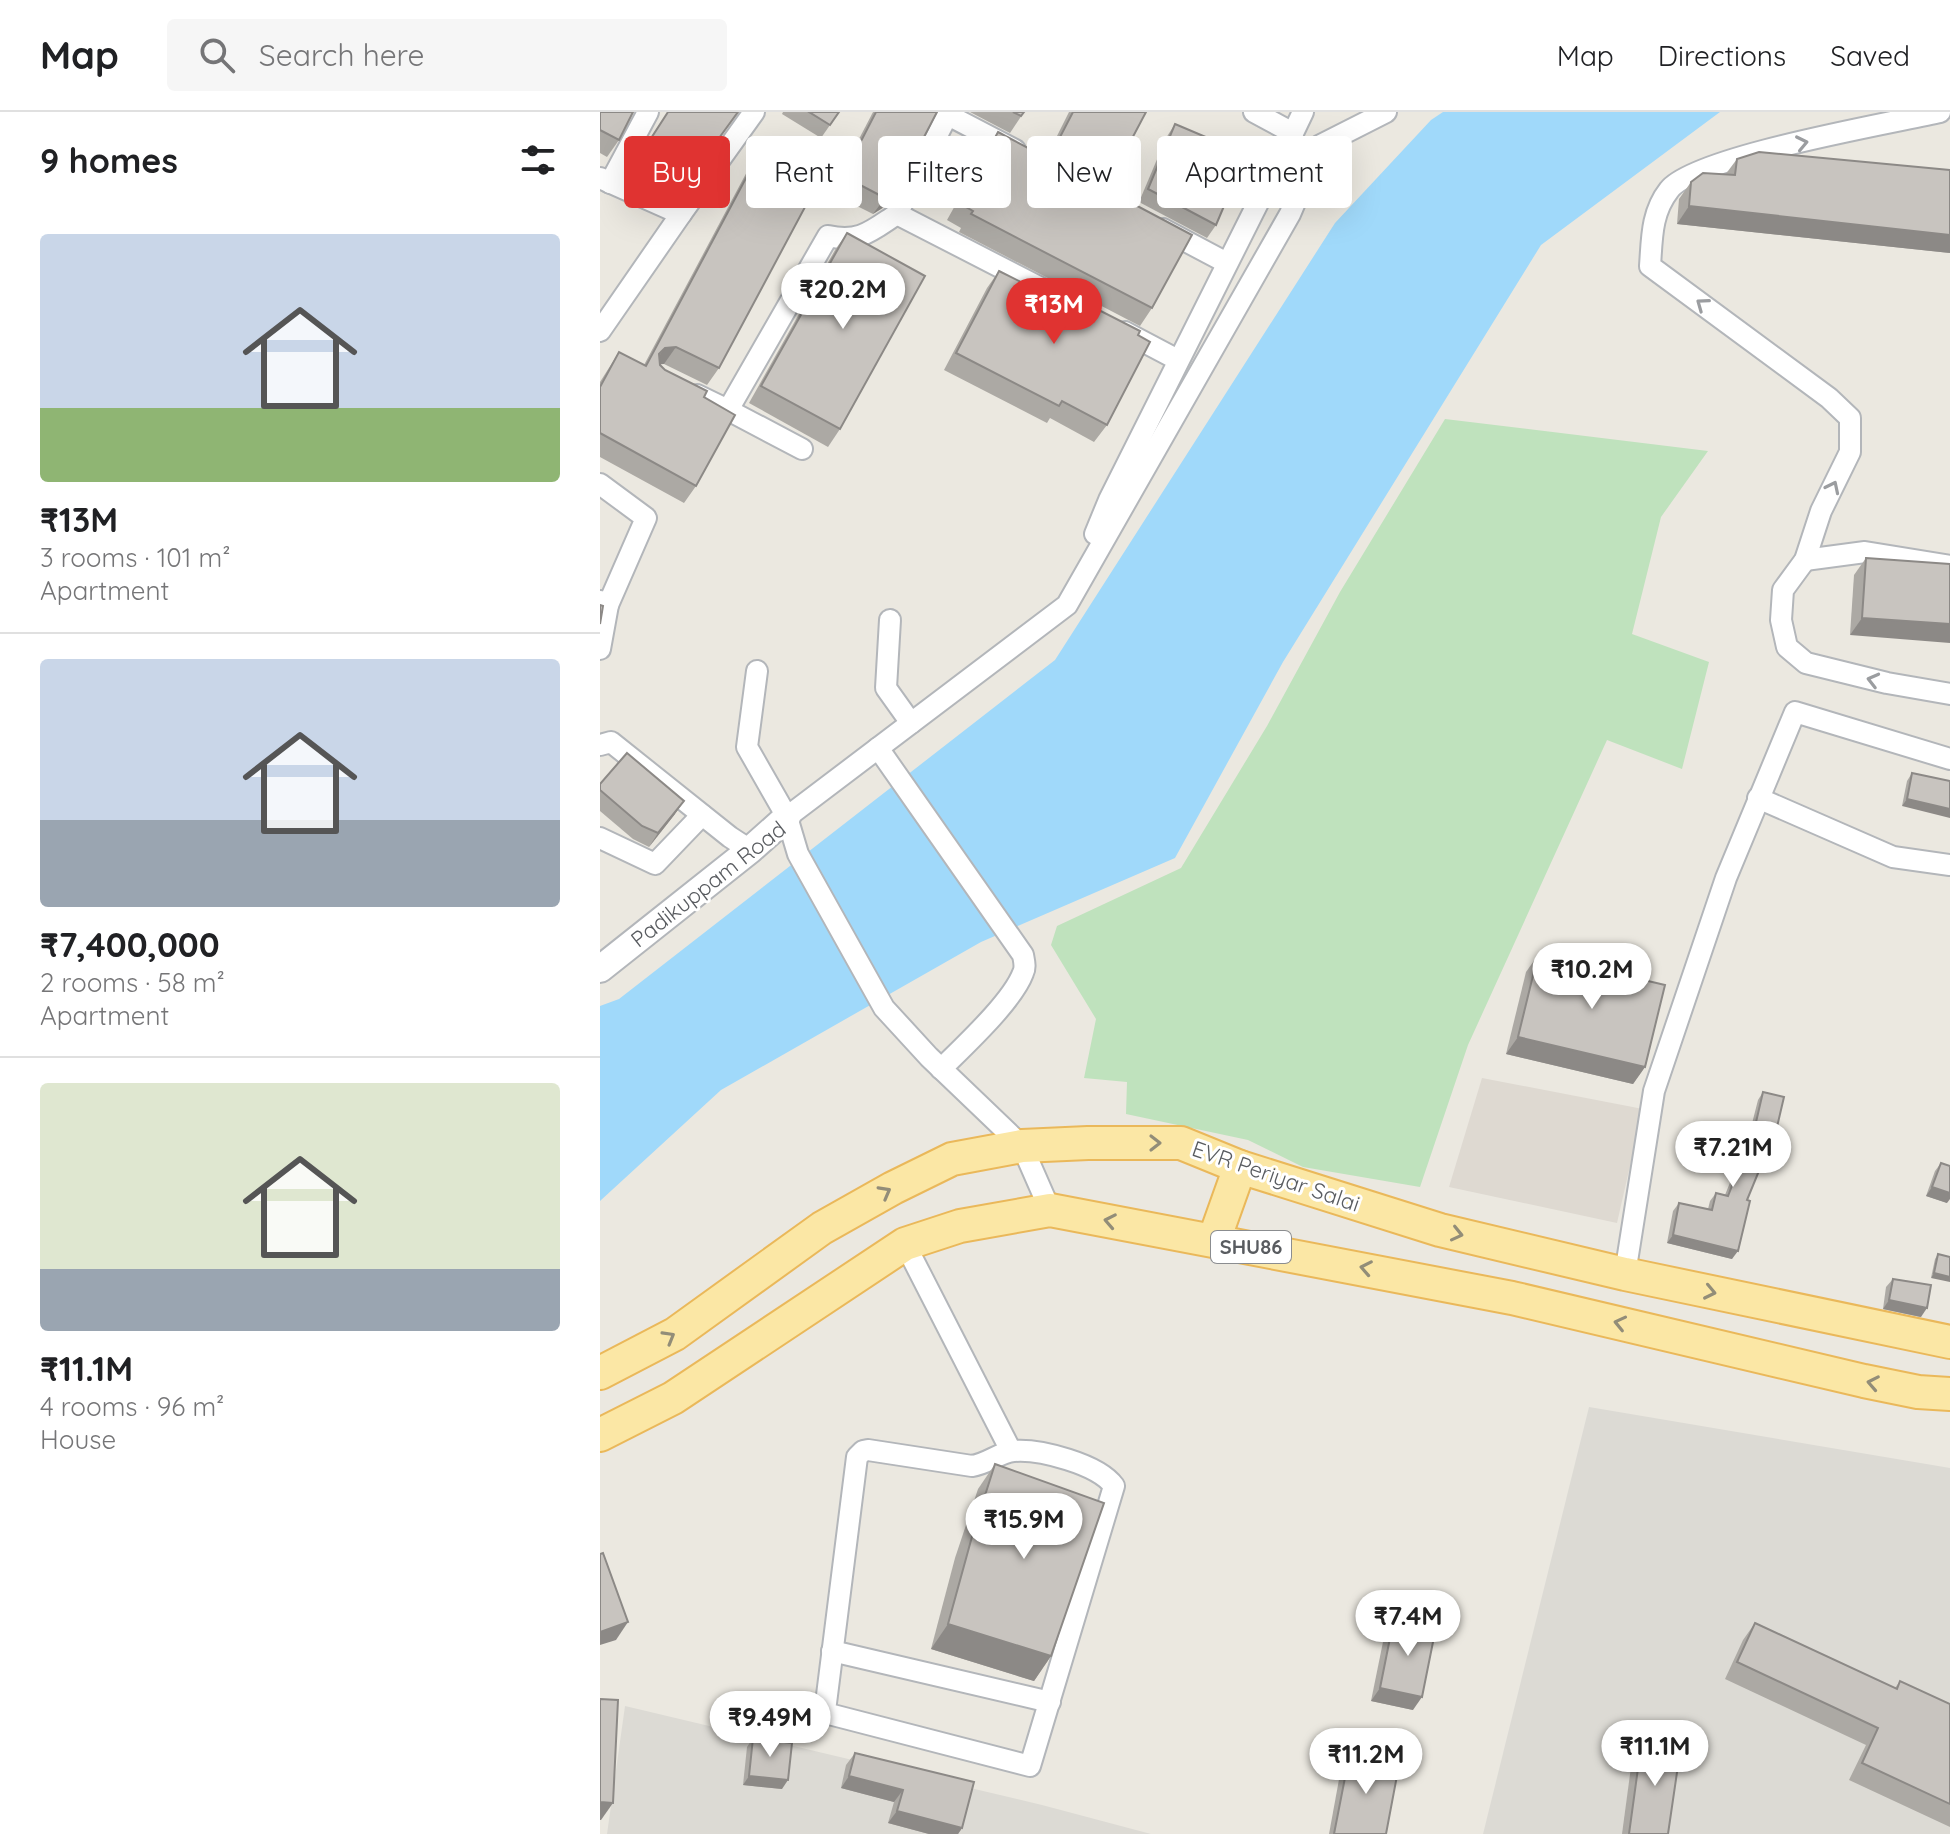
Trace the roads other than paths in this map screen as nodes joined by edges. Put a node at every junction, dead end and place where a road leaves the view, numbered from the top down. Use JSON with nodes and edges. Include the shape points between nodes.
{"nodes":[{"id":1,"x":648,"y":112,"type":"edge"},
{"id":2,"x":754,"y":112,"type":"edge"},
{"id":3,"x":1254,"y":112,"type":"edge"},
{"id":4,"x":1303,"y":112,"type":"edge"},
{"id":5,"x":1386,"y":112,"type":"edge"},
{"id":6,"x":1940,"y":112,"type":"edge"},
{"id":7,"x":949,"y":113,"type":"edge"},
{"id":8,"x":1293,"y":133,"type":"junction"},
{"id":9,"x":1027,"y":156,"type":"edge"},
{"id":10,"x":605,"y":181,"type":"edge"},
{"id":11,"x":681,"y":214,"type":"junction"},
{"id":12,"x":897,"y":214,"type":"junction"},
{"id":13,"x":1143,"y":219,"type":"edge"},
{"id":14,"x":1227,"y":263,"type":"junction"},
{"id":15,"x":1080,"y":309,"type":"edge"},
{"id":16,"x":1108,"y":323,"type":"edge"},
{"id":17,"x":600,"y":331,"type":"edge"},
{"id":18,"x":1178,"y":360,"type":"junction"},
{"id":19,"x":673,"y":383,"type":"edge"},
{"id":20,"x":728,"y":410,"type":"junction"},
{"id":21,"x":802,"y":449,"type":"dead end"},
{"id":22,"x":600,"y":484,"type":"edge"},
{"id":23,"x":1805,"y":560,"type":"junction"},
{"id":24,"x":1950,"y":566,"type":"edge"},
{"id":25,"x":604,"y":603,"type":"edge"},
{"id":26,"x":1067,"y":605,"type":"junction"},
{"id":27,"x":890,"y":620,"type":"dead end"},
{"id":28,"x":600,"y":649,"type":"edge"},
{"id":29,"x":757,"y":671,"type":"dead end"},
{"id":30,"x":1950,"y":694,"type":"edge"},
{"id":31,"x":911,"y":723,"type":"junction"},
{"id":32,"x":600,"y":745,"type":"edge"},
{"id":33,"x":878,"y":748,"type":"junction"},
{"id":34,"x":1950,"y":759,"type":"edge"},
{"id":35,"x":1758,"y":798,"type":"junction"},
{"id":36,"x":702,"y":815,"type":"junction"},
{"id":37,"x":787,"y":817,"type":"junction"},
{"id":38,"x":600,"y":838,"type":"edge"},
{"id":39,"x":750,"y":850,"type":"junction"},
{"id":40,"x":1950,"y":865,"type":"edge"},
{"id":41,"x":600,"y":969,"type":"edge"},
{"id":42,"x":941,"y":1069,"type":"junction"},
{"id":43,"x":1022,"y":1146,"type":"junction"},
{"id":44,"x":1240,"y":1167,"type":"junction"},
{"id":45,"x":1050,"y":1210,"type":"junction"},
{"id":46,"x":1214,"y":1240,"type":"junction"},
{"id":47,"x":905,"y":1244,"type":"junction"},
{"id":48,"x":1625,"y":1274,"type":"junction"},
{"id":49,"x":1950,"y":1342,"type":"edge"},
{"id":50,"x":600,"y":1373,"type":"edge"},
{"id":51,"x":1950,"y":1394,"type":"edge"},
{"id":52,"x":600,"y":1435,"type":"edge"},
{"id":53,"x":1011,"y":1451,"type":"junction"},
{"id":54,"x":832,"y":1651,"type":"junction"},
{"id":55,"x":1050,"y":1702,"type":"junction"}],
"edges":[{"from":1,"to":10,"type":"street"},
{"from":2,"to":11,"type":"street"},
{"from":3,"to":8,"type":"street"},
{"from":4,"to":8,"type":"street"},
{"from":5,"to":26,"type":"street","via":[[1319,146],[1290,214]]},
{"from":23,"to":6,"type":"street","one_way":true,"via":[[1821,511],[1850,452],[1850,418],[1650,266],[1654,214],[1671,187],[1725,160]]},
{"from":7,"to":9,"type":"street"},
{"from":7,"to":12,"type":"street"},
{"from":8,"to":14,"type":"street"},
{"from":10,"to":11,"type":"street"},
{"from":11,"to":17,"type":"street"},
{"from":12,"to":15,"type":"street"},
{"from":12,"to":20,"type":"street","via":[[855,239],[828,236]]},
{"from":13,"to":14,"type":"street"},
{"from":14,"to":18,"type":"street"},
{"from":16,"to":18,"type":"street"},
{"from":18,"to":26,"type":"street","via":[[1109,500]]},
{"from":19,"to":20,"type":"street"},
{"from":20,"to":21,"type":"street"},
{"from":22,"to":25,"type":"street","via":[[646,518]]},
{"from":23,"to":24,"type":"street","via":[[1865,552]]},
{"from":30,"to":23,"type":"street","one_way":true,"via":[[1806,663],[1787,647],[1781,620],[1783,590]]},
{"from":25,"to":28,"type":"street"},
{"from":26,"to":31,"type":"street"},
{"from":27,"to":31,"type":"street","via":[[886,688]]},
{"from":29,"to":37,"type":"street","via":[[747,747]]},
{"from":31,"to":33,"type":"street"},
{"from":32,"to":36,"type":"street","via":[[611,742]]},
{"from":33,"to":37,"type":"street"},
{"from":33,"to":42,"type":"street","via":[[1023,955],[1025,969],[993,1015]]},
{"from":34,"to":35,"type":"street","via":[[1795,712]]},
{"from":35,"to":40,"type":"street","via":[[1893,857]]},
{"from":35,"to":48,"type":"street","via":[[1654,1091]]},
{"from":36,"to":38,"type":"street","via":[[655,864]]},
{"from":36,"to":39,"type":"street"},
{"from":37,"to":39,"type":"street","name":"Padikuppam Road"},
{"from":37,"to":42,"type":"street","name":"Padikuppam Road","via":[[798,854],[884,1008]]},
{"from":39,"to":41,"type":"street","name":"Padikuppam Road"},
{"from":42,"to":43,"type":"street","name":"Padikuppam Road"},
{"from":43,"to":44,"type":"main road","name":"EVR Periyar Salai","one_way":true,"via":[[1181,1143]]},
{"from":43,"to":45,"type":"street"},
{"from":50,"to":43,"type":"main road","name":"EVR Periyar Salai","one_way":true,"via":[[675,1334],[822,1228],[893,1188],[952,1159]]},
{"from":44,"to":46,"type":"main road"},
{"from":44,"to":48,"type":"main road","name":"EVR Periyar Salai","one_way":true,"via":[[1440,1230]]},
{"from":46,"to":45,"type":"main road","number":"SHU86","one_way":true},
{"from":45,"to":47,"type":"main road","number":"SHU86","via":[[960,1226]]},
{"from":51,"to":46,"type":"main road","number":"SHU86","one_way":true,"via":[[1864,1381],[1512,1298]]},
{"from":47,"to":52,"type":"main road","number":"SHU86","via":[[673,1398]]},
{"from":47,"to":53,"type":"street"},
{"from":48,"to":49,"type":"main road","name":"EVR Periyar Salai","one_way":true},
{"from":53,"to":54,"type":"street","via":[[972,1466],[868,1450],[859,1453]]},
{"from":53,"to":55,"type":"street","via":[[1065,1459],[1114,1486]]},
{"from":54,"to":55,"type":"street"},
{"from":54,"to":55,"type":"street","via":[[826,1713],[1027,1766],[1032,1765]]}]}
